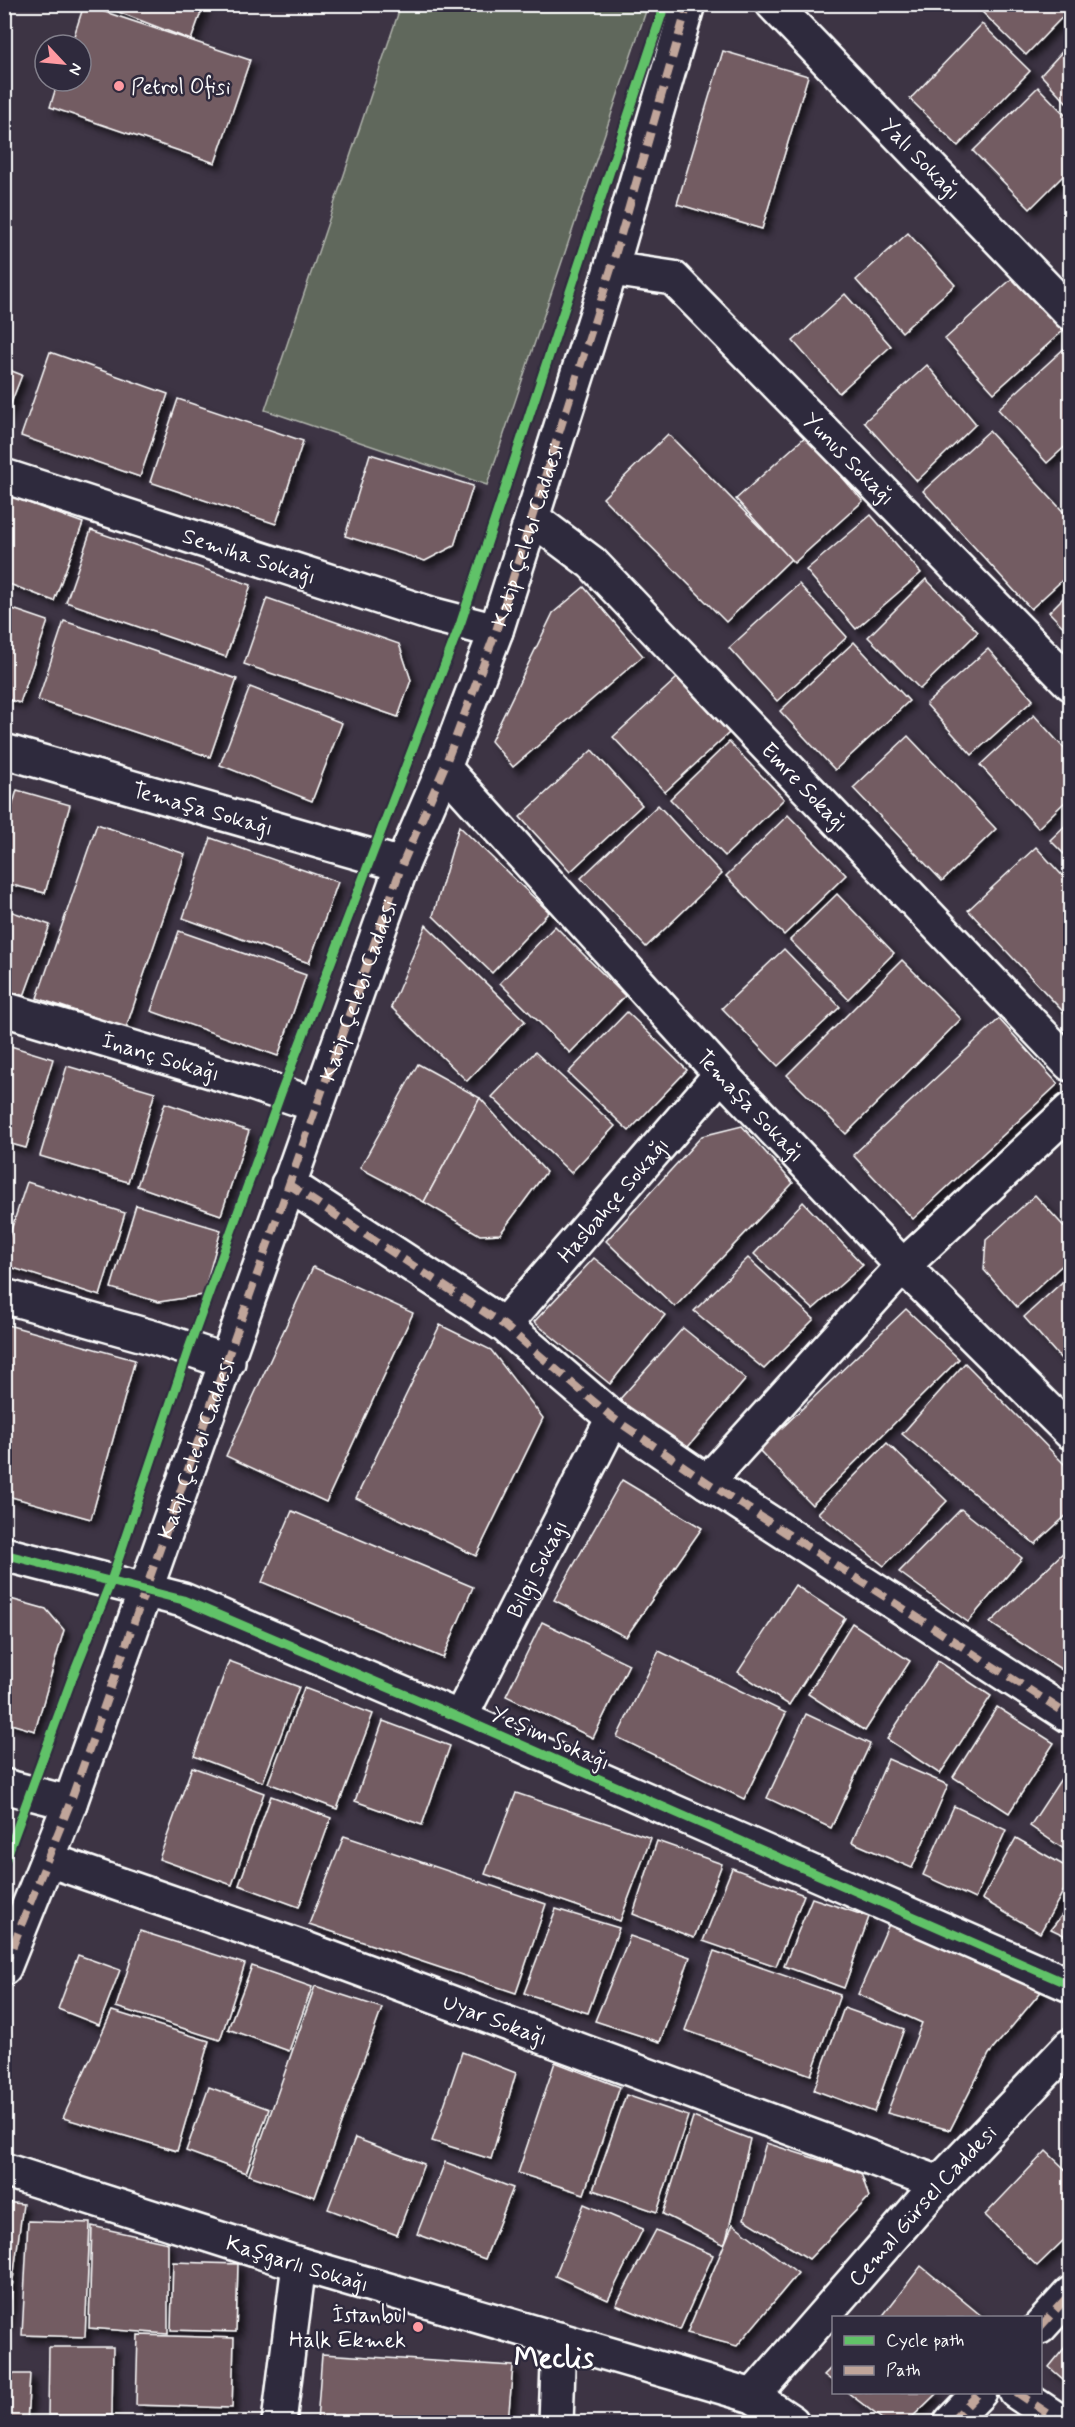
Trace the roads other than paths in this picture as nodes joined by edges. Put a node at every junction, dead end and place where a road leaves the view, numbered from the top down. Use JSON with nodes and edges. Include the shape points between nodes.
{"nodes":[{"id":1,"x":688,"y":4,"type":"edge"},
{"id":2,"x":773,"y":4,"type":"edge"},
{"id":3,"x":611,"y":269,"type":"junction"},
{"id":4,"x":1071,"y":313,"type":"edge"},
{"id":5,"x":4,"y":476,"type":"edge"},
{"id":6,"x":531,"y":518,"type":"junction"},
{"id":7,"x":496,"y":631,"type":"junction"},
{"id":8,"x":1071,"y":683,"type":"edge"},
{"id":9,"x":4,"y":751,"type":"edge"},
{"id":10,"x":444,"y":768,"type":"junction"},
{"id":11,"x":402,"y":865,"type":"junction"},
{"id":12,"x":4,"y":1009,"type":"edge"},
{"id":13,"x":1071,"y":1064,"type":"edge"},
{"id":14,"x":721,"y":1074,"type":"junction"},
{"id":15,"x":316,"y":1105,"type":"junction"},
{"id":16,"x":1071,"y":1110,"type":"edge"},
{"id":17,"x":288,"y":1184,"type":"junction"},
{"id":18,"x":903,"y":1266,"type":"junction"},
{"id":19,"x":4,"y":1296,"type":"edge"},
{"id":20,"x":504,"y":1325,"type":"junction"},
{"id":21,"x":228,"y":1362,"type":"junction"},
{"id":22,"x":613,"y":1418,"type":"junction"},
{"id":23,"x":1071,"y":1432,"type":"edge"},
{"id":24,"x":707,"y":1482,"type":"junction"},
{"id":25,"x":4,"y":1554,"type":"edge"},
{"id":26,"x":147,"y":1590,"type":"junction"},
{"id":27,"x":1071,"y":1716,"type":"edge"},
{"id":28,"x":460,"y":1718,"type":"junction"},
{"id":29,"x":4,"y":1786,"type":"edge"},
{"id":30,"x":70,"y":1803,"type":"junction"},
{"id":31,"x":49,"y":1860,"type":"junction"},
{"id":32,"x":4,"y":1968,"type":"edge"},
{"id":33,"x":1071,"y":1985,"type":"edge"},
{"id":34,"x":1071,"y":2046,"type":"edge"},
{"id":35,"x":4,"y":2170,"type":"edge"},
{"id":36,"x":939,"y":2183,"type":"junction"},
{"id":37,"x":298,"y":2264,"type":"junction"},
{"id":38,"x":1071,"y":2294,"type":"edge"},
{"id":39,"x":1042,"y":2326,"type":"edge"},
{"id":40,"x":559,"y":2339,"type":"junction"},
{"id":41,"x":978,"y":2394,"type":"edge"},
{"id":42,"x":1019,"y":2394,"type":"edge"},
{"id":43,"x":753,"y":2396,"type":"junction"},
{"id":44,"x":279,"y":2422,"type":"edge"},
{"id":45,"x":556,"y":2422,"type":"edge"},
{"id":46,"x":792,"y":2422,"type":"edge"},
{"id":47,"x":951,"y":2422,"type":"edge"},
{"id":48,"x":1061,"y":2422,"type":"edge"}],
"edges":[{"from":1,"to":3,"type":"street","name":"Katip Çelebi Caddesi"},
{"from":2,"to":4,"type":"street","name":"Yalı Sokağı"},
{"from":3,"to":6,"type":"street","name":"Katip Çelebi Caddesi"},
{"from":3,"to":8,"type":"street","name":"Yunus Sokağı","via":[[673,278]]},
{"from":5,"to":7,"type":"street","name":"Semiha Sokağı","via":[[434,615]]},
{"from":6,"to":7,"type":"street","name":"Katip Çelebi Caddesi"},
{"from":6,"to":13,"type":"street","name":"Emre Sokağı","via":[[592,563]]},
{"from":7,"to":10,"type":"street","name":"Katip Çelebi Caddesi"},
{"from":9,"to":11,"type":"street","name":"Temaşa Sokağı"},
{"from":10,"to":11,"type":"street","name":"Katip Çelebi Caddesi"},
{"from":10,"to":14,"type":"street","name":"Temaşa Sokağı"},
{"from":11,"to":15,"type":"street","name":"Katip Çelebi Caddesi"},
{"from":12,"to":15,"type":"street","name":"İnanç Sokağı"},
{"from":14,"to":18,"type":"street","name":"Temaşa Sokağı"},
{"from":14,"to":20,"type":"street","name":"Hasbahçe Sokağı"},
{"from":15,"to":17,"type":"street","name":"Katip Çelebi Caddesi"},
{"from":16,"to":18,"type":"street"},
{"from":17,"to":20,"type":"street"},
{"from":17,"to":21,"type":"street","name":"Katip Çelebi Caddesi"},
{"from":18,"to":23,"type":"street","name":"Temaşa Sokağı"},
{"from":18,"to":24,"type":"street"},
{"from":19,"to":21,"type":"street"},
{"from":20,"to":22,"type":"street"},
{"from":21,"to":26,"type":"street","name":"Katip Çelebi Caddesi"},
{"from":22,"to":24,"type":"street"},
{"from":22,"to":28,"type":"street","name":"Bilgi Sokağı"},
{"from":24,"to":27,"type":"street"},
{"from":25,"to":26,"type":"street","name":"Yeşim Sokağı"},
{"from":26,"to":28,"type":"street","name":"Yeşim Sokağı","via":[[183,1600]]},
{"from":26,"to":30,"type":"street","name":"Katip Çelebi Caddesi"},
{"from":28,"to":33,"type":"street","name":"Yeşim Sokağı"},
{"from":29,"to":30,"type":"street"},
{"from":30,"to":31,"type":"street","name":"Katip Çelebi Caddesi"},
{"from":31,"to":32,"type":"street","name":"Katip Çelebi Caddesi"},
{"from":31,"to":36,"type":"street","name":"Uyar Sokağı","via":[[306,1949]]},
{"from":34,"to":36,"type":"street","name":"Cemal Gürsel Caddesi"},
{"from":35,"to":37,"type":"street","name":"Kaşgarlı Sokağı"},
{"from":36,"to":43,"type":"street","name":"Cemal Gürsel Caddesi"},
{"from":37,"to":40,"type":"street","name":"Kaşgarlı Sokağı"},
{"from":37,"to":44,"type":"street"},
{"from":38,"to":39,"type":"street"},
{"from":40,"to":43,"type":"street","name":"Kaşgarlı Sokağı"},
{"from":40,"to":45,"type":"street"},
{"from":41,"to":47,"type":"street"},
{"from":42,"to":48,"type":"street"},
{"from":43,"to":46,"type":"street","name":"Kaşgarlı Sokağı"}]}
